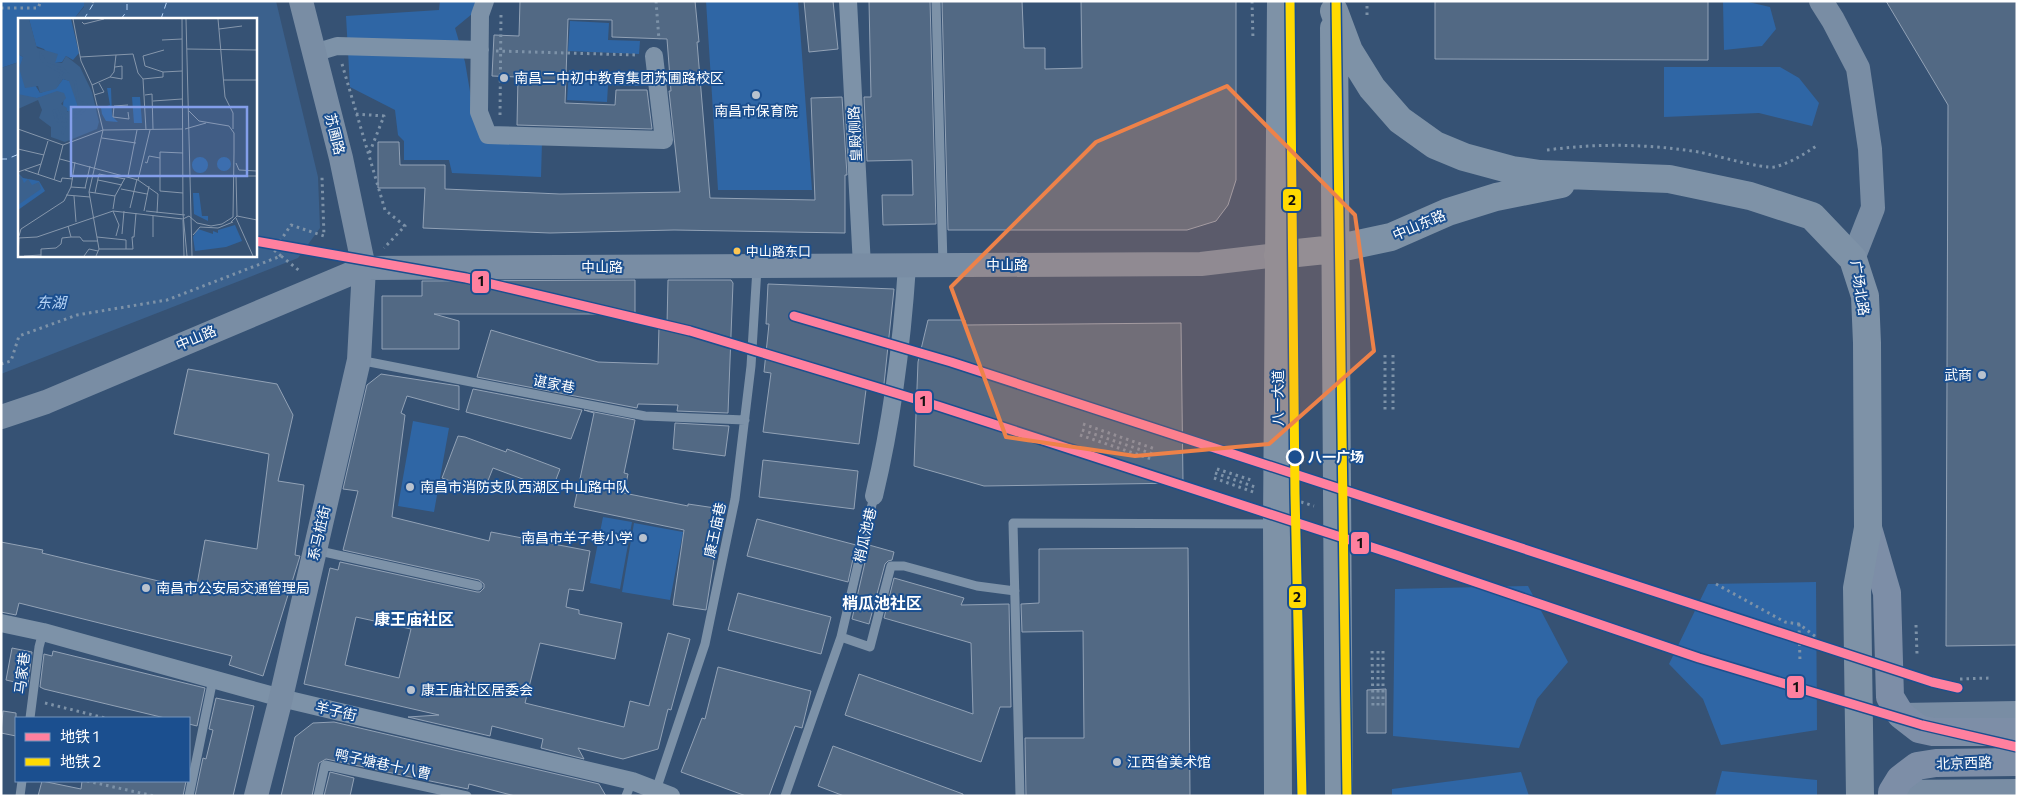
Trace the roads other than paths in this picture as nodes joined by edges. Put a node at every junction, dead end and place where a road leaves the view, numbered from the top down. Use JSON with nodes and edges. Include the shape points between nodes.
{"nodes":[{"id":1,"x":301,"y":1,"type":"edge"},
{"id":2,"x":484,"y":1,"type":"edge"},
{"id":3,"x":848,"y":1,"type":"edge"},
{"id":4,"x":936,"y":1,"type":"edge"},
{"id":5,"x":1280,"y":1,"type":"edge"},
{"id":6,"x":1821,"y":1,"type":"edge"},
{"id":7,"x":1334,"y":6,"type":"edge"},
{"id":8,"x":484,"y":50,"type":"junction"},
{"id":9,"x":314,"y":53,"type":"junction"},
{"id":10,"x":654,"y":56,"type":"road end"},
{"id":11,"x":1604,"y":178,"type":"junction"},
{"id":12,"x":1335,"y":249,"type":"junction"},
{"id":13,"x":1278,"y":255,"type":"junction"},
{"id":14,"x":1852,"y":259,"type":"junction"},
{"id":15,"x":1232,"y":262,"type":"joint"},
{"id":16,"x":757,"y":266,"type":"junction"},
{"id":17,"x":862,"y":266,"type":"junction"},
{"id":18,"x":907,"y":266,"type":"junction"},
{"id":19,"x":943,"y":266,"type":"junction"},
{"id":20,"x":364,"y":268,"type":"junction"},
{"id":21,"x":359,"y":360,"type":"junction"},
{"id":22,"x":1,"y":416,"type":"edge"},
{"id":23,"x":745,"y":420,"type":"junction"},
{"id":24,"x":874,"y":496,"type":"joint"},
{"id":25,"x":1277,"y":524,"type":"junction"},
{"id":26,"x":1868,"y":528,"type":"junction"},
{"id":27,"x":315,"y":550,"type":"junction"},
{"id":28,"x":478,"y":586,"type":"dead end"},
{"id":29,"x":1015,"y":591,"type":"junction"},
{"id":30,"x":1,"y":623,"type":"edge"},
{"id":31,"x":43,"y":632,"type":"junction"},
{"id":32,"x":841,"y":637,"type":"junction"},
{"id":33,"x":214,"y":680,"type":"junction"},
{"id":34,"x":280,"y":698,"type":"junction"},
{"id":35,"x":1895,"y":706,"type":"junction"},
{"id":36,"x":2017,"y":713,"type":"edge"},
{"id":37,"x":30,"y":717,"type":"edge"},
{"id":38,"x":2017,"y":732,"type":"edge"},
{"id":39,"x":2017,"y":762,"type":"edge"},
{"id":40,"x":22,"y":782,"type":"edge"},
{"id":41,"x":629,"y":788,"type":"edge"},
{"id":42,"x":2017,"y":791,"type":"edge"},
{"id":43,"x":664,"y":793,"type":"edge"},
{"id":44,"x":1892,"y":794,"type":"edge"},
{"id":45,"x":20,"y":796,"type":"edge"},
{"id":46,"x":189,"y":796,"type":"edge"},
{"id":47,"x":256,"y":796,"type":"edge"},
{"id":48,"x":318,"y":796,"type":"edge"},
{"id":49,"x":467,"y":796,"type":"edge"},
{"id":50,"x":785,"y":796,"type":"edge"},
{"id":51,"x":1020,"y":796,"type":"edge"},
{"id":52,"x":1278,"y":796,"type":"edge"},
{"id":53,"x":1339,"y":796,"type":"edge"},
{"id":54,"x":1860,"y":796,"type":"edge"}],
"edges":[{"from":1,"to":9,"type":"main road","name":"苏圃路"},
{"from":2,"to":8,"type":"street","via":[[480,15]]},
{"from":3,"to":17,"type":"street","name":"皇殿侧路"},
{"from":4,"to":19,"type":"lane"},
{"from":5,"to":13,"type":"highway","name":"八一大道"},
{"from":6,"to":14,"type":"main road","name":"广场北路","via":[[1858,68],[1870,149],[1873,208]]},
{"from":7,"to":11,"type":"highway","name":"中山东路","via":[[1349,51],[1372,88],[1400,120],[1435,145],[1512,170]]},
{"from":7,"to":12,"type":"highway"},
{"from":8,"to":9,"type":"street","via":[[337,46]]},
{"from":8,"to":10,"type":"street","via":[[478,112],[488,135],[664,140]]},
{"from":9,"to":20,"type":"main road","name":"苏圃路","via":[[341,158]]},
{"from":11,"to":12,"type":"highway","name":"中山东路","via":[[1496,197],[1448,212],[1391,237]]},
{"from":11,"to":14,"type":"highway","name":"中山东路","via":[[1669,179],[1750,196],[1812,216]]},
{"from":12,"to":13,"type":"highway","name":"中山东路"},
{"from":12,"to":53,"type":"highway"},
{"from":13,"to":15,"type":"main road","name":"中山东路"},
{"from":13,"to":25,"type":"highway","name":"八一大道"},
{"from":14,"to":26,"type":"highway","name":"广场北路","via":[[1864,296]]},
{"from":15,"to":19,"type":"main road","name":"中山路"},
{"from":16,"to":17,"type":"main road","name":"中山路"},
{"from":16,"to":20,"type":"main road","name":"中山路"},
{"from":16,"to":23,"type":"lane","name":"康王庙巷"},
{"from":17,"to":18,"type":"main road","name":"中山路"},
{"from":18,"to":19,"type":"main road","name":"中山路"},
{"from":18,"to":24,"type":"street","name":"梢瓜池巷","via":[[903,329],[883,459]]},
{"from":20,"to":21,"type":"main road","name":"系马桩街"},
{"from":20,"to":22,"type":"main road","name":"中山路","via":[[46,402]]},
{"from":21,"to":23,"type":"lane","name":"谌家巷","via":[[645,416]]},
{"from":21,"to":27,"type":"main road","name":"系马桩街"},
{"from":23,"to":43,"type":"lane","name":"康王庙巷","via":[[735,499],[705,644]]},
{"from":24,"to":32,"type":"lane","name":"梢瓜池巷"},
{"from":25,"to":29,"type":"lane","via":[[1014,523]]},
{"from":25,"to":52,"type":"highway","name":"八一大道"},
{"from":26,"to":35,"type":"main road","name":"广场北路","via":[[1887,592]]},
{"from":26,"to":54,"type":"highway","name":"广场北路","via":[[1857,588]]},
{"from":27,"to":28,"type":"lane"},
{"from":27,"to":34,"type":"main road","name":"系马桩街"},
{"from":29,"to":32,"type":"lane","via":[[977,586],[904,566],[891,566],[870,647]]},
{"from":29,"to":51,"type":"lane"},
{"from":30,"to":31,"type":"street","name":"羊子街"},
{"from":31,"to":33,"type":"street","name":"羊子街"},
{"from":31,"to":37,"type":"lane","name":"马家巷"},
{"from":32,"to":50,"type":"lane","name":"梢瓜池巷"},
{"from":33,"to":34,"type":"street","name":"羊子街"},
{"from":33,"to":46,"type":"lane"},
{"from":34,"to":41,"type":"street","name":"羊子街"},
{"from":34,"to":47,"type":"main road","name":"系马桩街"},
{"from":35,"to":36,"type":"main road"},
{"from":35,"to":38,"type":"main road","via":[[1919,729],[1933,732]]},
{"from":39,"to":44,"type":"main road","name":"北京西路","via":[[1917,766],[1900,778]]},
{"from":40,"to":45,"type":"lane"},
{"from":41,"to":43,"type":"street","name":"羊子街"},
{"from":42,"to":44,"type":"main road"},
{"from":48,"to":49,"type":"lane","name":"鸭子塘巷十八曹","via":[[325,765]]}]}
